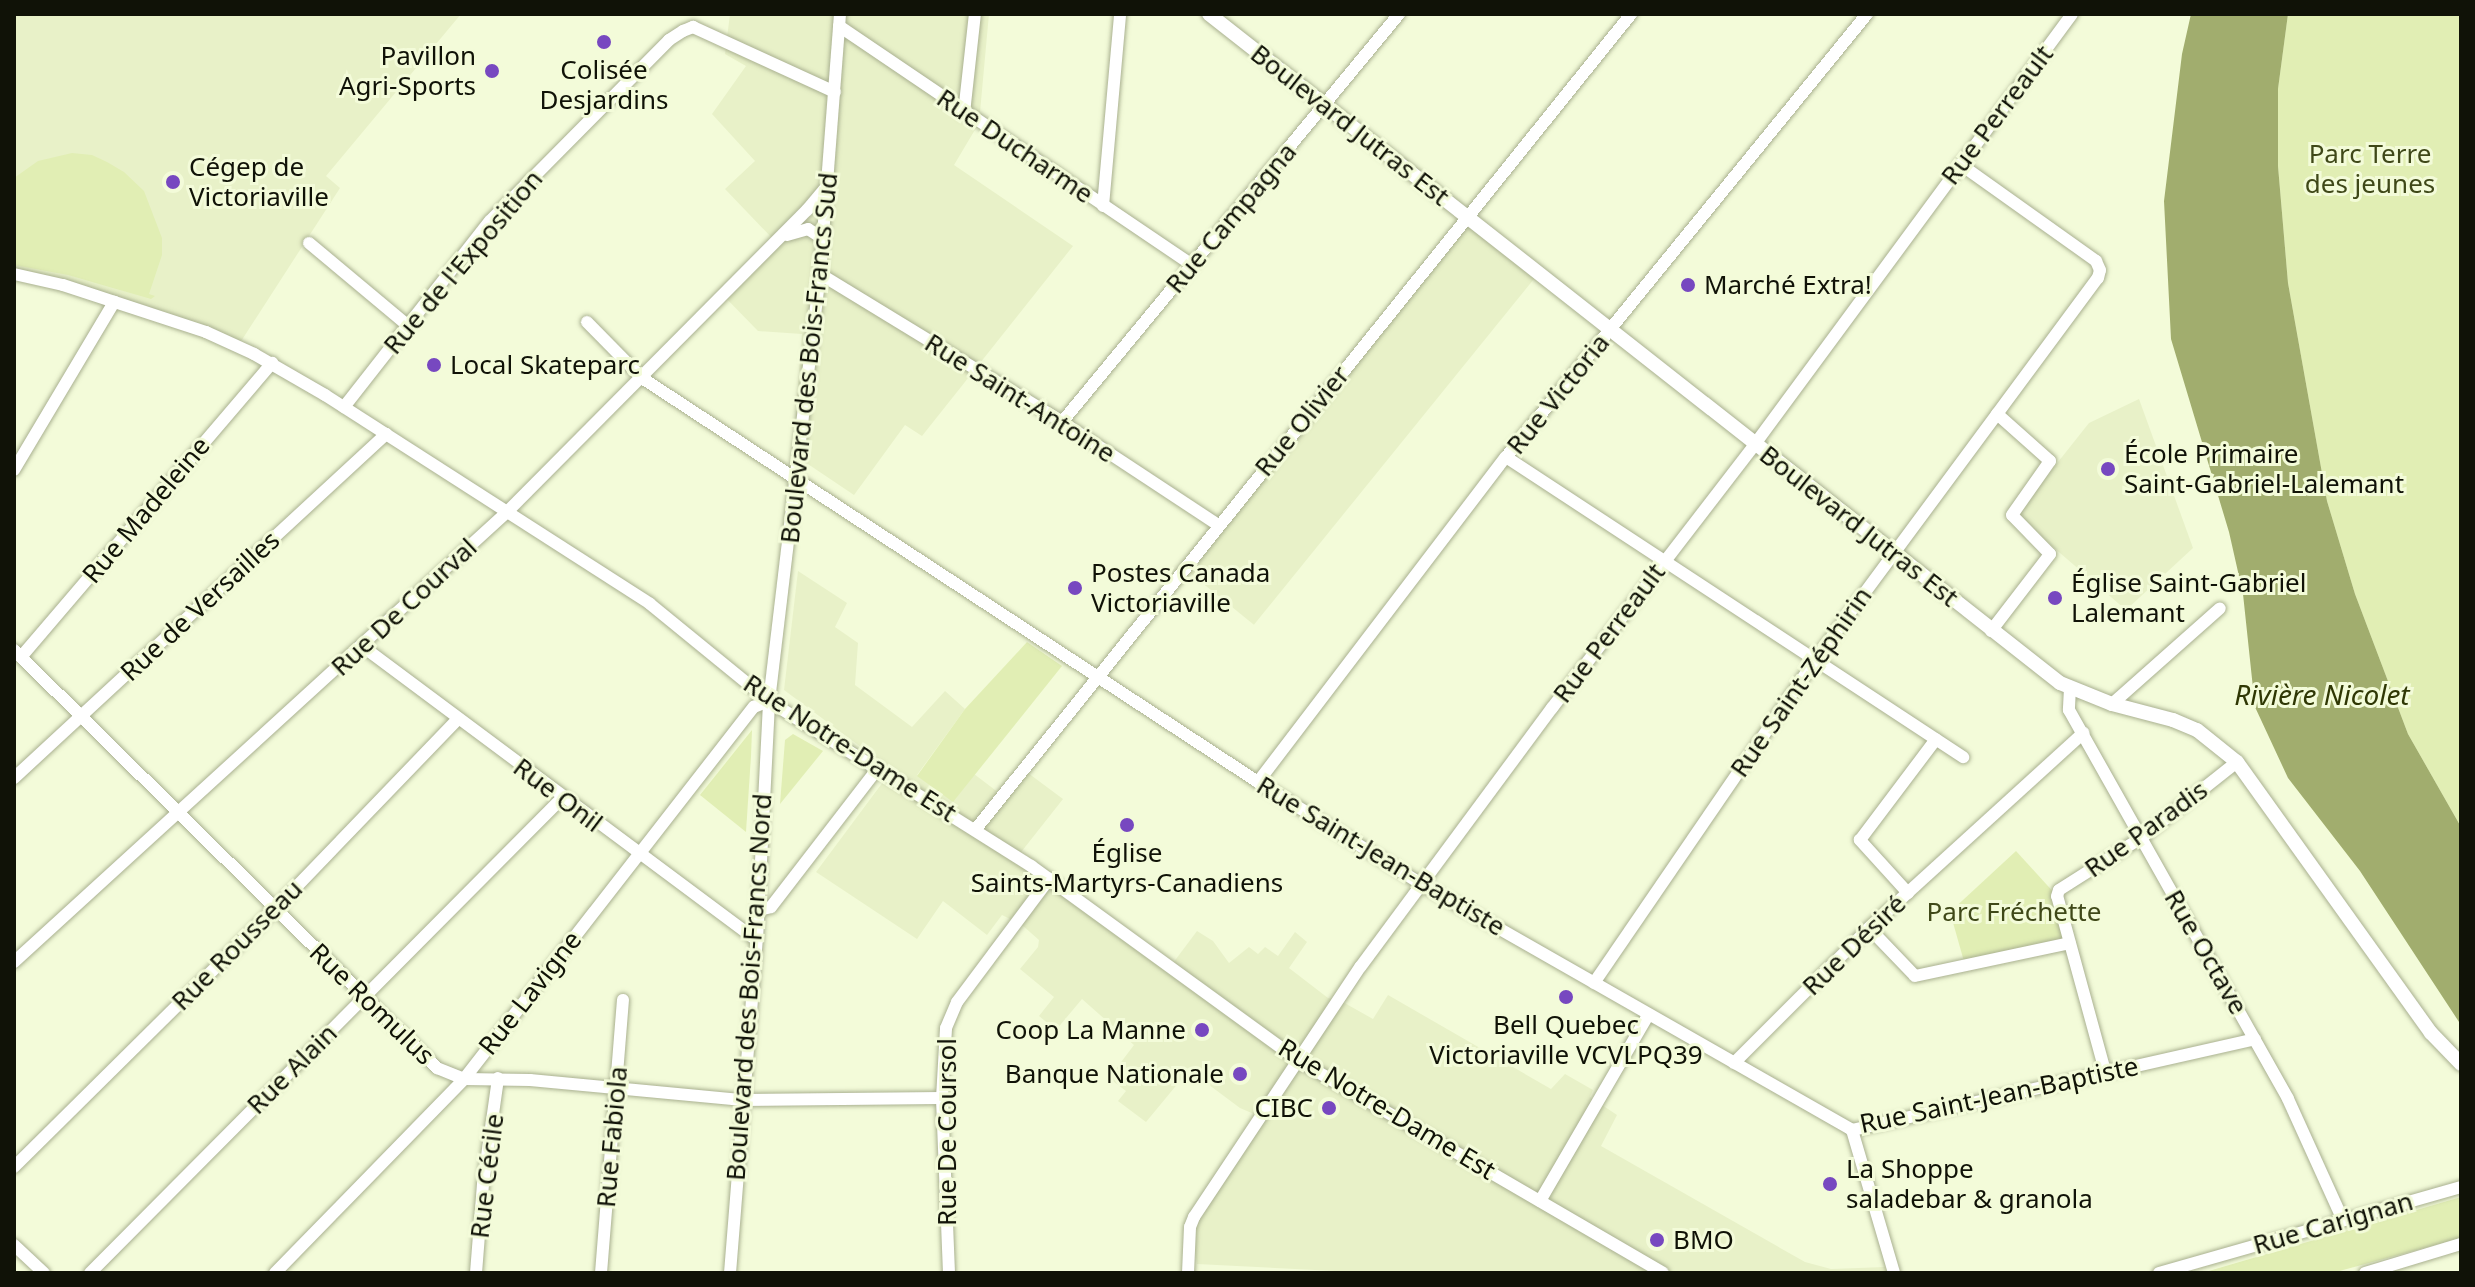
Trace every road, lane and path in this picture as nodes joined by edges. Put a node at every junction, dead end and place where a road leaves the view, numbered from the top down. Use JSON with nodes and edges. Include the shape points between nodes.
{"nodes":[{"id":1,"x":975,"y":14,"type":"edge"},
{"id":2,"x":1120,"y":14,"type":"edge"},
{"id":3,"x":1209,"y":14,"type":"edge"},
{"id":4,"x":1399,"y":14,"type":"edge"},
{"id":5,"x":1631,"y":14,"type":"edge"},
{"id":6,"x":1867,"y":14,"type":"edge"},
{"id":7,"x":2072,"y":14,"type":"edge"},
{"id":8,"x":840,"y":20,"type":"edge"},
{"id":9,"x":835,"y":92,"type":"junction"},
{"id":10,"x":1325,"y":105,"type":"junction"},
{"id":11,"x":964,"y":113,"type":"junction"},
{"id":12,"x":1960,"y":164,"type":"junction"},
{"id":13,"x":827,"y":185,"type":"junction"},
{"id":14,"x":1103,"y":206,"type":"junction"},
{"id":15,"x":1467,"y":217,"type":"junction"},
{"id":16,"x":780,"y":238,"type":"junction"},
{"id":17,"x":822,"y":238,"type":"junction"},
{"id":18,"x":309,"y":243,"type":"dead end"},
{"id":19,"x":1192,"y":265,"type":"junction"},
{"id":20,"x":14,"y":274,"type":"edge"},
{"id":21,"x":820,"y":274,"type":"junction"},
{"id":22,"x":114,"y":302,"type":"junction"},
{"id":23,"x":587,"y":322,"type":"dead end"},
{"id":24,"x":407,"y":325,"type":"junction"},
{"id":25,"x":1610,"y":330,"type":"junction"},
{"id":26,"x":272,"y":363,"type":"junction"},
{"id":27,"x":642,"y":378,"type":"junction"},
{"id":28,"x":344,"y":407,"type":"junction"},
{"id":29,"x":1997,"y":414,"type":"junction"},
{"id":30,"x":1062,"y":422,"type":"junction"},
{"id":31,"x":386,"y":434,"type":"junction"},
{"id":32,"x":14,"y":438,"type":"edge"},
{"id":33,"x":1755,"y":444,"type":"junction"},
{"id":34,"x":28,"y":445,"type":"junction"},
{"id":35,"x":1506,"y":457,"type":"junction"},
{"id":36,"x":14,"y":470,"type":"edge"},
{"id":37,"x":798,"y":480,"type":"junction"},
{"id":38,"x":507,"y":512,"type":"junction"},
{"id":39,"x":1218,"y":525,"type":"junction"},
{"id":40,"x":1893,"y":553,"type":"junction"},
{"id":41,"x":1664,"y":561,"type":"junction"},
{"id":42,"x":2220,"y":608,"type":"dead end"},
{"id":43,"x":1991,"y":631,"type":"junction"},
{"id":44,"x":362,"y":646,"type":"junction"},
{"id":45,"x":18,"y":653,"type":"edge"},
{"id":46,"x":1815,"y":660,"type":"junction"},
{"id":47,"x":1097,"y":677,"type":"junction"},
{"id":48,"x":2070,"y":688,"type":"junction"},
{"id":49,"x":769,"y":701,"type":"junction"},
{"id":50,"x":2112,"y":704,"type":"junction"},
{"id":51,"x":81,"y":717,"type":"junction"},
{"id":52,"x":457,"y":720,"type":"junction"},
{"id":53,"x":2083,"y":733,"type":"junction"},
{"id":54,"x":1936,"y":739,"type":"junction"},
{"id":55,"x":1963,"y":757,"type":"dead end"},
{"id":56,"x":2237,"y":762,"type":"junction"},
{"id":57,"x":878,"y":768,"type":"junction"},
{"id":58,"x":14,"y":778,"type":"edge"},
{"id":59,"x":1258,"y":782,"type":"junction"},
{"id":60,"x":562,"y":798,"type":"junction"},
{"id":61,"x":179,"y":814,"type":"junction"},
{"id":62,"x":975,"y":830,"type":"junction"},
{"id":63,"x":2141,"y":838,"type":"junction"},
{"id":64,"x":639,"y":855,"type":"junction"},
{"id":65,"x":1049,"y":879,"type":"junction"},
{"id":66,"x":1421,"y":884,"type":"junction"},
{"id":67,"x":1908,"y":893,"type":"junction"},
{"id":68,"x":275,"y":909,"type":"junction"},
{"id":69,"x":759,"y":910,"type":"junction"},
{"id":70,"x":1869,"y":928,"type":"junction"},
{"id":71,"x":757,"y":940,"type":"junction"},
{"id":72,"x":2070,"y":943,"type":"junction"},
{"id":73,"x":14,"y":962,"type":"edge"},
{"id":74,"x":1594,"y":983,"type":"junction"},
{"id":75,"x":365,"y":996,"type":"junction"},
{"id":76,"x":623,"y":1000,"type":"dead end"},
{"id":77,"x":1649,"y":1014,"type":"junction"},
{"id":78,"x":2255,"y":1039,"type":"junction"},
{"id":79,"x":1299,"y":1061,"type":"junction"},
{"id":80,"x":1734,"y":1063,"type":"junction"},
{"id":81,"x":2461,"y":1064,"type":"edge"},
{"id":82,"x":2105,"y":1071,"type":"junction"},
{"id":83,"x":498,"y":1078,"type":"junction"},
{"id":84,"x":464,"y":1079,"type":"junction"},
{"id":85,"x":617,"y":1089,"type":"junction"},
{"id":86,"x":942,"y":1098,"type":"junction"},
{"id":87,"x":743,"y":1100,"type":"junction"},
{"id":88,"x":1852,"y":1130,"type":"junction"},
{"id":89,"x":14,"y":1167,"type":"edge"},
{"id":90,"x":2461,"y":1187,"type":"edge"},
{"id":91,"x":1540,"y":1201,"type":"junction"},
{"id":92,"x":2343,"y":1220,"type":"junction"},
{"id":93,"x":2461,"y":1244,"type":"edge"},
{"id":94,"x":14,"y":1245,"type":"edge"},
{"id":95,"x":2384,"y":1270,"type":"edge"},
{"id":96,"x":44,"y":1273,"type":"edge"},
{"id":97,"x":90,"y":1273,"type":"edge"},
{"id":98,"x":275,"y":1273,"type":"edge"},
{"id":99,"x":476,"y":1273,"type":"edge"},
{"id":100,"x":601,"y":1273,"type":"edge"},
{"id":101,"x":730,"y":1273,"type":"edge"},
{"id":102,"x":949,"y":1273,"type":"edge"},
{"id":103,"x":1188,"y":1273,"type":"edge"},
{"id":104,"x":1663,"y":1273,"type":"edge"},
{"id":105,"x":1894,"y":1273,"type":"edge"},
{"id":106,"x":2159,"y":1273,"type":"edge"},
{"id":107,"x":2365,"y":1273,"type":"edge"}],
"edges":[{"from":1,"to":11,"type":"street"},
{"from":2,"to":14,"type":"street"},
{"from":3,"to":10,"type":"main road","name":"Boulevard Jutras Est"},
{"from":4,"to":10,"type":"street","name":"Rue Campagna"},
{"from":5,"to":15,"type":"street","name":"Rue Olivier"},
{"from":6,"to":25,"type":"street","name":"Rue Victoria"},
{"from":7,"to":12,"type":"street","name":"Rue Perreault"},
{"from":8,"to":9,"type":"street","name":"Boulevard des Bois-Francs Sud"},
{"from":8,"to":11,"type":"street","name":"Rue Ducharme"},
{"from":9,"to":13,"type":"street","name":"Boulevard des Bois-Francs Sud"},
{"from":9,"to":24,"type":"street","name":"Rue de l'Exposition","via":[[693,27],[669,40],[528,181]]},
{"from":10,"to":15,"type":"main road","name":"Boulevard Jutras Est"},
{"from":10,"to":19,"type":"street","name":"Rue Campagna"},
{"from":11,"to":14,"type":"street","name":"Rue Ducharme"},
{"from":12,"to":29,"type":"street","name":"Rue Saint-Zéphirin","via":[[2096,261],[2100,270]]},
{"from":12,"to":33,"type":"street","name":"Rue Perreault"},
{"from":13,"to":16,"type":"street","name":"Rue De Courval"},
{"from":13,"to":17,"type":"street","name":"Boulevard des Bois-Francs Sud"},
{"from":14,"to":19,"type":"street","name":"Rue Ducharme"},
{"from":15,"to":25,"type":"main road","name":"Boulevard Jutras Est"},
{"from":15,"to":39,"type":"street","name":"Rue Olivier"},
{"from":16,"to":17,"type":"street","via":[[798,229]]},
{"from":16,"to":27,"type":"street","name":"Rue De Courval"},
{"from":17,"to":21,"type":"street","name":"Boulevard des Bois-Francs Sud"},
{"from":18,"to":24,"type":"street"},
{"from":19,"to":30,"type":"street","name":"Rue Campagna"},
{"from":20,"to":22,"type":"street","name":"Rue Notre-Dame Est"},
{"from":21,"to":30,"type":"street","name":"Rue Saint-Antoine"},
{"from":21,"to":37,"type":"street","name":"Boulevard des Bois-Francs Sud"},
{"from":22,"to":26,"type":"street","name":"Rue Notre-Dame Est","via":[[206,332]]},
{"from":22,"to":34,"type":"street"},
{"from":23,"to":27,"type":"street","name":"Rue Saint-Jean-Baptiste"},
{"from":24,"to":28,"type":"street","name":"Rue de l'Exposition"},
{"from":25,"to":33,"type":"main road","name":"Boulevard Jutras Est"},
{"from":25,"to":35,"type":"street","name":"Rue Victoria"},
{"from":26,"to":28,"type":"street","name":"Rue Notre-Dame Est"},
{"from":26,"to":45,"type":"street","name":"Rue Madeleine"},
{"from":27,"to":37,"type":"street","name":"Rue Saint-Jean-Baptiste"},
{"from":27,"to":38,"type":"street","name":"Rue De Courval"},
{"from":28,"to":31,"type":"street","name":"Rue Notre-Dame Est"},
{"from":29,"to":40,"type":"street","name":"Rue Saint-Zéphirin"},
{"from":29,"to":43,"type":"street","via":[[2051,463],[2012,515],[2050,557]]},
{"from":30,"to":39,"type":"street","name":"Rue Saint-Antoine"},
{"from":31,"to":38,"type":"street","name":"Rue Notre-Dame Est"},
{"from":31,"to":51,"type":"street","name":"Rue de Versailles"},
{"from":32,"to":34,"type":"street"},
{"from":33,"to":40,"type":"main road","name":"Boulevard Jutras Est"},
{"from":33,"to":41,"type":"street","name":"Rue Perreault"},
{"from":34,"to":36,"type":"street"},
{"from":35,"to":41,"type":"street"},
{"from":35,"to":59,"type":"street","name":"Rue Victoria"},
{"from":37,"to":47,"type":"street","name":"Rue Saint-Jean-Baptiste"},
{"from":37,"to":49,"type":"street","name":"Boulevard des Bois-Francs Sud"},
{"from":38,"to":44,"type":"street","name":"Rue De Courval"},
{"from":38,"to":49,"type":"street","name":"Rue Notre-Dame Est","via":[[650,604]]},
{"from":39,"to":47,"type":"street","name":"Rue Olivier"},
{"from":40,"to":43,"type":"main road","name":"Boulevard Jutras Est"},
{"from":40,"to":46,"type":"street","name":"Rue Saint-Zéphirin"},
{"from":41,"to":46,"type":"street"},
{"from":41,"to":66,"type":"street","name":"Rue Perreault"},
{"from":42,"to":50,"type":"street"},
{"from":43,"to":48,"type":"main road","name":"Boulevard Jutras Est"},
{"from":44,"to":52,"type":"street","name":"Rue Onil"},
{"from":44,"to":61,"type":"street","name":"Rue De Courval"},
{"from":45,"to":51,"type":"street","name":"Rue Romulus"},
{"from":46,"to":54,"type":"street"},
{"from":46,"to":74,"type":"street","name":"Rue Saint-Zéphirin"},
{"from":47,"to":59,"type":"street","name":"Rue Saint-Jean-Baptiste"},
{"from":47,"to":62,"type":"street","name":"Rue Olivier"},
{"from":48,"to":50,"type":"main road","name":"Boulevard Jutras Est"},
{"from":48,"to":53,"type":"street","name":"Rue Octave","via":[[2069,710]]},
{"from":49,"to":57,"type":"street","name":"Rue Notre-Dame Est"},
{"from":49,"to":64,"type":"street","name":"Rue Lavigne","via":[[754,707]]},
{"from":49,"to":69,"type":"street","name":"Boulevard des Bois-Francs Nord"},
{"from":50,"to":56,"type":"main road","name":"Boulevard Jutras Est","via":[[2197,730]]},
{"from":51,"to":58,"type":"street","name":"Rue de Versailles"},
{"from":51,"to":61,"type":"street","name":"Rue Romulus"},
{"from":52,"to":60,"type":"street","name":"Rue Onil"},
{"from":52,"to":68,"type":"street","name":"Rue Rousseau"},
{"from":53,"to":63,"type":"street","name":"Rue Octave"},
{"from":53,"to":67,"type":"street","name":"Rue Désiré"},
{"from":54,"to":55,"type":"street"},
{"from":54,"to":67,"type":"street","via":[[1860,840]]},
{"from":56,"to":63,"type":"street","name":"Rue Paradis"},
{"from":56,"to":81,"type":"main road","name":"Boulevard Jutras Est","via":[[2431,1033]]},
{"from":57,"to":62,"type":"street","name":"Rue Notre-Dame Est"},
{"from":57,"to":69,"type":"street","via":[[771,907]]},
{"from":59,"to":66,"type":"street","name":"Rue Saint-Jean-Baptiste"},
{"from":60,"to":64,"type":"street","name":"Rue Onil"},
{"from":60,"to":75,"type":"street","name":"Rue Alain"},
{"from":61,"to":68,"type":"street","name":"Rue Romulus"},
{"from":61,"to":73,"type":"street","name":"Rue De Courval"},
{"from":62,"to":65,"type":"street","name":"Rue Notre-Dame Est"},
{"from":63,"to":72,"type":"street","name":"Rue Paradis","via":[[2059,890]]},
{"from":63,"to":78,"type":"street","name":"Rue Octave"},
{"from":64,"to":71,"type":"street","name":"Rue Onil"},
{"from":64,"to":84,"type":"street","name":"Rue Lavigne"},
{"from":65,"to":79,"type":"street","name":"Rue Notre-Dame Est"},
{"from":65,"to":86,"type":"street","name":"Rue De Coursol","via":[[957,1002],[946,1028]]},
{"from":66,"to":74,"type":"street","name":"Rue Saint-Jean-Baptiste"},
{"from":66,"to":79,"type":"street","name":"Rue Perreault"},
{"from":67,"to":70,"type":"street","name":"Rue Désiré"},
{"from":68,"to":75,"type":"street","name":"Rue Romulus"},
{"from":68,"to":89,"type":"street","name":"Rue Rousseau"},
{"from":69,"to":71,"type":"street","name":"Boulevard des Bois-Francs Nord"},
{"from":70,"to":72,"type":"street","via":[[1915,976]]},
{"from":70,"to":80,"type":"street","name":"Rue Désiré"},
{"from":71,"to":87,"type":"street","name":"Boulevard des Bois-Francs Nord"},
{"from":72,"to":82,"type":"street"},
{"from":74,"to":77,"type":"street","name":"Rue Saint-Jean-Baptiste"},
{"from":75,"to":84,"type":"street","name":"Rue Romulus","via":[[437,1068]]},
{"from":75,"to":97,"type":"street","name":"Rue Alain"},
{"from":76,"to":85,"type":"street","name":"Rue Fabiola"},
{"from":77,"to":80,"type":"street","name":"Rue Saint-Jean-Baptiste"},
{"from":77,"to":91,"type":"street"},
{"from":78,"to":82,"type":"street","name":"Rue Saint-Jean-Baptiste"},
{"from":78,"to":92,"type":"street","name":"Rue Octave"},
{"from":79,"to":91,"type":"street","name":"Rue Notre-Dame Est"},
{"from":79,"to":103,"type":"street","name":"Rue Perreault","via":[[1194,1217]]},
{"from":80,"to":88,"type":"street","name":"Rue Saint-Jean-Baptiste"},
{"from":82,"to":88,"type":"street","name":"Rue Saint-Jean-Baptiste"},
{"from":83,"to":84,"type":"street","name":"Rue Romulus"},
{"from":83,"to":85,"type":"street","name":"Rue Romulus"},
{"from":83,"to":99,"type":"street","name":"Rue Cécile"},
{"from":84,"to":98,"type":"street","name":"Rue Lavigne"},
{"from":85,"to":87,"type":"street","name":"Rue Romulus"},
{"from":85,"to":100,"type":"street","name":"Rue Fabiola"},
{"from":86,"to":87,"type":"street","name":"Rue Romulus"},
{"from":86,"to":102,"type":"street","name":"Rue De Coursol"},
{"from":87,"to":101,"type":"street","name":"Boulevard des Bois-Francs Nord"},
{"from":88,"to":105,"type":"street"},
{"from":90,"to":92,"type":"street","name":"Rue Carignan"},
{"from":91,"to":104,"type":"street","name":"Rue Notre-Dame Est"},
{"from":92,"to":106,"type":"street","name":"Rue Carignan"},
{"from":93,"to":95,"type":"street"},
{"from":94,"to":96,"type":"street"},
{"from":95,"to":107,"type":"street"}]}
